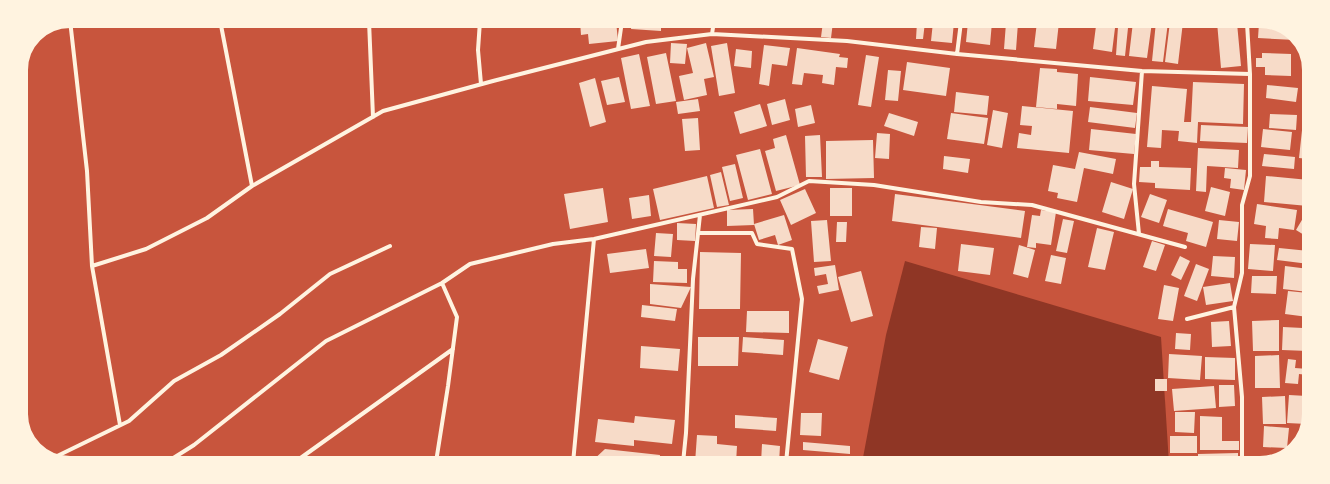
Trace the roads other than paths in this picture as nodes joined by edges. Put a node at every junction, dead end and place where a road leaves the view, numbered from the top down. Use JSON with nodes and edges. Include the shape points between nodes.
{"nodes":[{"id":1,"x":71,"y":27,"type":"edge"},
{"id":2,"x":221,"y":27,"type":"edge"},
{"id":3,"x":369,"y":27,"type":"edge"},
{"id":4,"x":480,"y":27,"type":"edge"},
{"id":5,"x":621,"y":27,"type":"edge"},
{"id":6,"x":713,"y":27,"type":"edge"},
{"id":7,"x":960,"y":27,"type":"edge"},
{"id":8,"x":1247,"y":27,"type":"edge"},
{"id":9,"x":712,"y":34,"type":"junction"},
{"id":10,"x":618,"y":49,"type":"junction"},
{"id":11,"x":957,"y":54,"type":"junction"},
{"id":12,"x":1142,"y":71,"type":"junction"},
{"id":13,"x":1250,"y":74,"type":"junction"},
{"id":14,"x":481,"y":84,"type":"junction"},
{"id":15,"x":373,"y":117,"type":"junction"},
{"id":16,"x":252,"y":186,"type":"junction"},
{"id":17,"x":700,"y":215,"type":"junction"},
{"id":18,"x":698,"y":234,"type":"junction"},
{"id":19,"x":1138,"y":234,"type":"junction"},
{"id":20,"x":594,"y":239,"type":"junction"},
{"id":21,"x":390,"y":246,"type":"dead end"},
{"id":22,"x":1185,"y":247,"type":"dead end"},
{"id":23,"x":92,"y":266,"type":"junction"},
{"id":24,"x":442,"y":283,"type":"junction"},
{"id":25,"x":1234,"y":307,"type":"junction"},
{"id":26,"x":1187,"y":319,"type":"dead end"},
{"id":27,"x":453,"y":349,"type":"junction"},
{"id":28,"x":120,"y":426,"type":"junction"},
{"id":29,"x":58,"y":455,"type":"edge"},
{"id":30,"x":175,"y":457,"type":"edge"},
{"id":31,"x":302,"y":457,"type":"edge"},
{"id":32,"x":437,"y":457,"type":"edge"},
{"id":33,"x":573,"y":457,"type":"edge"},
{"id":34,"x":684,"y":457,"type":"edge"},
{"id":35,"x":787,"y":457,"type":"edge"},
{"id":36,"x":1242,"y":457,"type":"edge"}],
"edges":[{"from":1,"to":23,"type":"street","via":[[87,171]]},
{"from":2,"to":16,"type":"street"},
{"from":3,"to":15,"type":"street"},
{"from":4,"to":14,"type":"street","via":[[478,50]]},
{"from":5,"to":10,"type":"street"},
{"from":6,"to":9,"type":"street"},
{"from":7,"to":11,"type":"street"},
{"from":8,"to":13,"type":"street"},
{"from":9,"to":10,"type":"street","via":[[646,42]]},
{"from":9,"to":11,"type":"street","via":[[847,41]]},
{"from":10,"to":14,"type":"street"},
{"from":11,"to":12,"type":"street"},
{"from":12,"to":13,"type":"street"},
{"from":12,"to":19,"type":"street","via":[[1134,184]]},
{"from":13,"to":25,"type":"street","via":[[1250,176],[1242,205],[1242,273]]},
{"from":14,"to":15,"type":"street","via":[[383,111]]},
{"from":15,"to":16,"type":"street"},
{"from":16,"to":23,"type":"street","via":[[207,218],[146,248]]},
{"from":17,"to":18,"type":"street"},
{"from":17,"to":19,"type":"street","via":[[777,197],[809,181],[874,185],[981,202],[1032,205]]},
{"from":17,"to":20,"type":"street"},
{"from":18,"to":34,"type":"street","via":[[693,279]]},
{"from":18,"to":35,"type":"street","via":[[752,233],[757,244],[792,249],[802,299]]},
{"from":19,"to":22,"type":"street"},
{"from":20,"to":24,"type":"street","via":[[553,244],[470,264]]},
{"from":20,"to":33,"type":"street"},
{"from":21,"to":28,"type":"street","via":[[330,274],[222,355],[174,381]]},
{"from":23,"to":28,"type":"street"},
{"from":24,"to":27,"type":"street","via":[[457,317]]},
{"from":24,"to":30,"type":"street","via":[[326,341],[194,445]]},
{"from":25,"to":26,"type":"street"},
{"from":25,"to":36,"type":"street","via":[[1242,397]]},
{"from":27,"to":31,"type":"street"},
{"from":27,"to":32,"type":"street"},
{"from":28,"to":29,"type":"street"}]}
